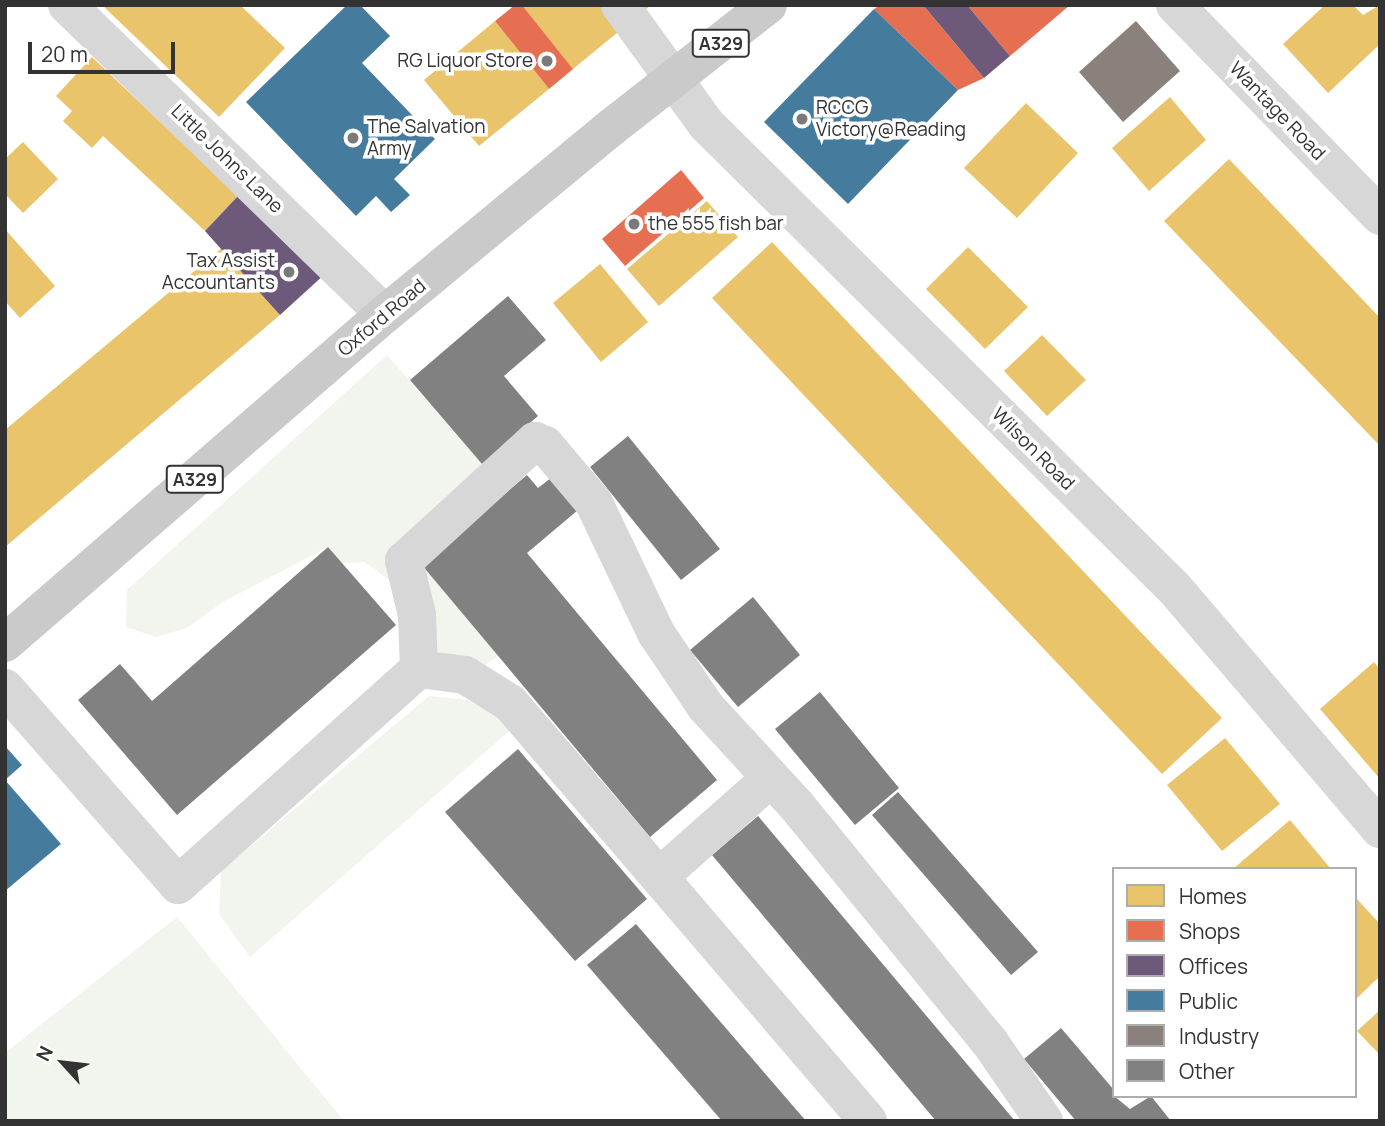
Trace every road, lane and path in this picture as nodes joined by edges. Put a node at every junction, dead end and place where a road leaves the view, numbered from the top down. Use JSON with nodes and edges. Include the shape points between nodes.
{"nodes":[{"id":1,"x":67,"y":5,"type":"edge"},
{"id":2,"x":620,"y":5,"type":"edge"},
{"id":3,"x":768,"y":5,"type":"edge"},
{"id":4,"x":1175,"y":5,"type":"edge"},
{"id":5,"x":674,"y":82,"type":"junction"},
{"id":6,"x":1380,"y":216,"type":"edge"},
{"id":7,"x":385,"y":314,"type":"junction"},
{"id":8,"x":5,"y":643,"type":"edge"},
{"id":9,"x":418,"y":668,"type":"junction"},
{"id":10,"x":5,"y":688,"type":"edge"},
{"id":11,"x":771,"y":778,"type":"junction"},
{"id":12,"x":1380,"y":829,"type":"edge"},
{"id":13,"x":659,"y":877,"type":"junction"},
{"id":14,"x":868,"y":1121,"type":"edge"},
{"id":15,"x":1044,"y":1121,"type":"edge"}],
"edges":[{"from":1,"to":7,"type":"street","name":"Little Johns Lane"},
{"from":2,"to":5,"type":"street","name":"Wilson Road"},
{"from":3,"to":5,"type":"main road","name":"Oxford Road","number":"A329"},
{"from":4,"to":6,"type":"street","name":"Wantage Road"},
{"from":5,"to":7,"type":"main road","name":"Oxford Road","number":"A329","via":[[608,130]]},
{"from":5,"to":12,"type":"street","name":"Wilson Road","via":[[706,124],[1175,589]]},
{"from":7,"to":8,"type":"main road","name":"Oxford Road","number":"A329"},
{"from":9,"to":10,"type":"street","via":[[178,886]]},
{"from":9,"to":11,"type":"street","via":[[418,615],[404,561],[536,441],[545,445],[594,503],[656,633],[706,707]]},
{"from":9,"to":13,"type":"street","via":[[466,675],[510,703]]},
{"from":11,"to":13,"type":"street"},
{"from":11,"to":15,"type":"street","via":[[989,1041]]},
{"from":13,"to":14,"type":"street"}]}
